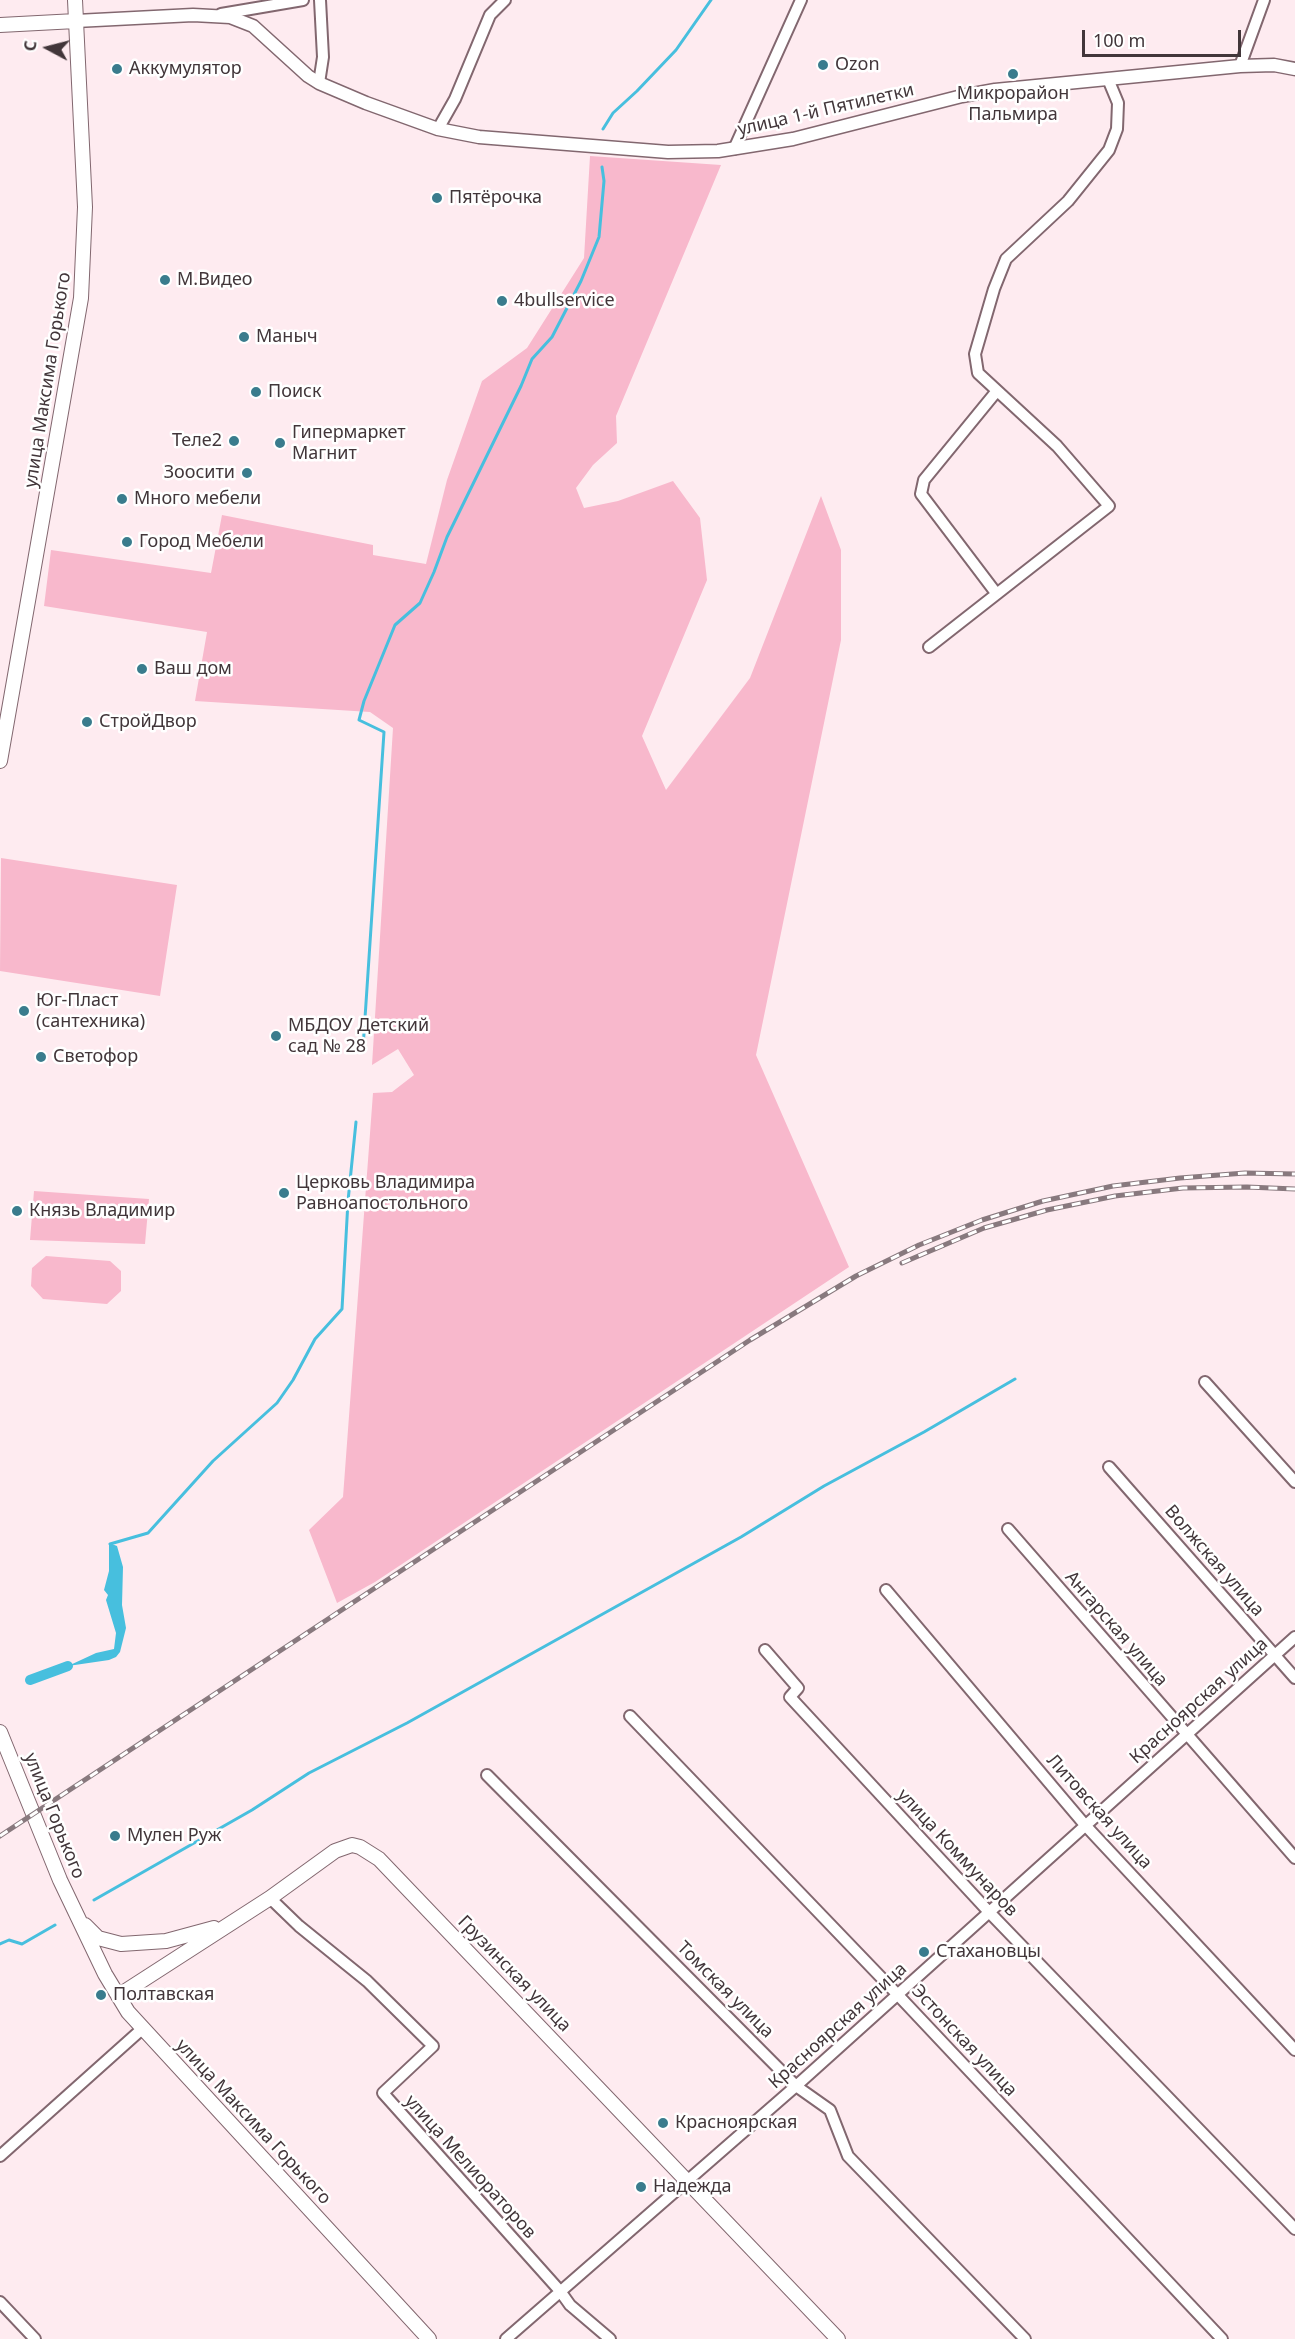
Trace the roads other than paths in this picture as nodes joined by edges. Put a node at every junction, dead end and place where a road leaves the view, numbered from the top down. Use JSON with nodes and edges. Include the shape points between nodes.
{"nodes":[{"id":1,"x":75,"y":0,"type":"edge"},
{"id":2,"x":303,"y":0,"type":"edge"},
{"id":3,"x":320,"y":0,"type":"edge"},
{"id":4,"x":505,"y":0,"type":"edge"},
{"id":5,"x":801,"y":0,"type":"edge"},
{"id":6,"x":1264,"y":0,"type":"edge"},
{"id":7,"x":216,"y":15,"type":"junction"},
{"id":8,"x":76,"y":21,"type":"junction"},
{"id":9,"x":0,"y":25,"type":"edge"},
{"id":10,"x":1240,"y":66,"type":"junction"},
{"id":11,"x":1295,"y":69,"type":"edge"},
{"id":12,"x":1108,"y":79,"type":"junction"},
{"id":13,"x":319,"y":83,"type":"junction"},
{"id":14,"x":438,"y":129,"type":"junction"},
{"id":15,"x":734,"y":149,"type":"junction"},
{"id":16,"x":996,"y":392,"type":"junction"},
{"id":17,"x":996,"y":593,"type":"junction"},
{"id":18,"x":929,"y":647,"type":"dead end"},
{"id":19,"x":0,"y":761,"type":"edge"},
{"id":20,"x":1204,"y":1382,"type":"dead end"},
{"id":21,"x":1109,"y":1467,"type":"dead end"},
{"id":22,"x":1295,"y":1482,"type":"edge"},
{"id":23,"x":1008,"y":1529,"type":"dead end"},
{"id":24,"x":886,"y":1590,"type":"dead end"},
{"id":25,"x":1295,"y":1637,"type":"edge"},
{"id":26,"x":765,"y":1650,"type":"dead end"},
{"id":27,"x":1274,"y":1655,"type":"junction"},
{"id":28,"x":1295,"y":1678,"type":"edge"},
{"id":29,"x":630,"y":1716,"type":"dead end"},
{"id":30,"x":0,"y":1732,"type":"edge"},
{"id":31,"x":1185,"y":1735,"type":"junction"},
{"id":32,"x":488,"y":1775,"type":"dead end"},
{"id":33,"x":1085,"y":1825,"type":"junction"},
{"id":34,"x":1295,"y":1858,"type":"edge"},
{"id":35,"x":270,"y":1898,"type":"junction"},
{"id":36,"x":75,"y":1912,"type":"junction"},
{"id":37,"x":989,"y":1912,"type":"junction"},
{"id":38,"x":240,"y":1917,"type":"junction"},
{"id":39,"x":897,"y":1995,"type":"junction"},
{"id":40,"x":118,"y":1996,"type":"junction"},
{"id":41,"x":142,"y":2029,"type":"junction"},
{"id":42,"x":1295,"y":2050,"type":"edge"},
{"id":43,"x":796,"y":2086,"type":"junction"},
{"id":44,"x":0,"y":2156,"type":"edge"},
{"id":45,"x":686,"y":2180,"type":"junction"},
{"id":46,"x":1295,"y":2229,"type":"edge"},
{"id":47,"x":560,"y":2291,"type":"junction"},
{"id":48,"x":0,"y":2302,"type":"edge"},
{"id":49,"x":36,"y":2339,"type":"edge"},
{"id":50,"x":429,"y":2339,"type":"edge"},
{"id":51,"x":506,"y":2339,"type":"edge"},
{"id":52,"x":610,"y":2339,"type":"edge"},
{"id":53,"x":838,"y":2339,"type":"edge"},
{"id":54,"x":1025,"y":2339,"type":"edge"},
{"id":55,"x":1222,"y":2339,"type":"edge"}],
"edges":[{"from":1,"to":8,"type":"main road","name":"улица Максима Горького"},
{"from":2,"to":7,"type":"street","name":"улица 1-й Пятилетки"},
{"from":3,"to":13,"type":"street","via":[[323,57]]},
{"from":4,"to":14,"type":"street","via":[[490,15],[455,99]]},
{"from":5,"to":15,"type":"street"},
{"from":6,"to":10,"type":"street"},
{"from":7,"to":8,"type":"street","name":"улица 1-й Пятилетки"},
{"from":7,"to":13,"type":"street","name":"улица 1-й Пятилетки","via":[[253,26]]},
{"from":8,"to":9,"type":"main road","name":"улица 1-й Пятилетки"},
{"from":8,"to":19,"type":"main road","name":"улица Максима Горького","via":[[85,207],[81,298]]},
{"from":10,"to":11,"type":"street","name":"улица 1-й Пятилетки"},
{"from":10,"to":12,"type":"street","name":"улица 1-й Пятилетки"},
{"from":12,"to":15,"type":"street","name":"улица 1-й Пятилетки","via":[[962,96],[793,139]]},
{"from":12,"to":16,"type":"street","via":[[1118,103],[1117,129],[1109,150],[1068,201],[1006,259],[994,289],[975,354],[978,373]]},
{"from":13,"to":14,"type":"street","name":"улица 1-й Пятилетки"},
{"from":14,"to":15,"type":"street","name":"улица 1-й Пятилетки","via":[[479,137],[612,148],[696,152]]},
{"from":16,"to":17,"type":"street","via":[[924,480],[921,494]]},
{"from":16,"to":17,"type":"street","via":[[1057,446],[1109,506]]},
{"from":17,"to":18,"type":"street"},
{"from":20,"to":22,"type":"street"},
{"from":21,"to":27,"type":"street","name":"Волжская улица"},
{"from":23,"to":31,"type":"street","name":"Ангарская улица"},
{"from":24,"to":33,"type":"street","name":"Литовская улица"},
{"from":25,"to":27,"type":"street","name":"Красноярская улица"},
{"from":26,"to":37,"type":"street","name":"улица Коммунаров","via":[[798,1688],[790,1697]]},
{"from":27,"to":28,"type":"street","name":"Волжская улица"},
{"from":27,"to":31,"type":"street","name":"Красноярская улица"},
{"from":29,"to":39,"type":"street","name":"Эстонская улица"},
{"from":30,"to":36,"type":"main road","name":"улица Горького"},
{"from":31,"to":33,"type":"street","name":"Красноярская улица"},
{"from":31,"to":34,"type":"street","name":"Ангарская улица"},
{"from":32,"to":43,"type":"street","name":"Томская улица"},
{"from":33,"to":37,"type":"street","name":"Красноярская улица"},
{"from":33,"to":42,"type":"street","name":"Литовская улица"},
{"from":35,"to":38,"type":"main road","name":"Грузинская улица"},
{"from":35,"to":45,"type":"main road","name":"Грузинская улица","via":[[335,1851],[352,1845],[369,1851]]},
{"from":35,"to":47,"type":"street","name":"улица Мелиораторов","via":[[367,1981],[433,2046],[383,2093]]},
{"from":36,"to":38,"type":"main road","via":[[98,1938],[121,1944],[166,1941]]},
{"from":36,"to":40,"type":"main road","name":"улица Максима Горького"},
{"from":37,"to":39,"type":"street","name":"Красноярская улица"},
{"from":37,"to":46,"type":"street","name":"улица Коммунаров"},
{"from":38,"to":40,"type":"main road","name":"Грузинская улица"},
{"from":39,"to":43,"type":"street","name":"Красноярская улица"},
{"from":39,"to":55,"type":"street","name":"Эстонская улица"},
{"from":40,"to":41,"type":"main road","name":"улица Максима Горького"},
{"from":41,"to":44,"type":"street"},
{"from":41,"to":50,"type":"main road","name":"улица Максима Горького"},
{"from":43,"to":45,"type":"street","name":"Красноярская улица"},
{"from":43,"to":54,"type":"street","name":"Томская улица","via":[[830,2110],[848,2156]]},
{"from":45,"to":47,"type":"street","name":"Красноярская улица"},
{"from":45,"to":53,"type":"main road","name":"Грузинская улица"},
{"from":47,"to":51,"type":"street","name":"Красноярская улица"},
{"from":47,"to":52,"type":"street","name":"улица Мелиораторов","via":[[570,2305]]},
{"from":48,"to":49,"type":"street"}]}
